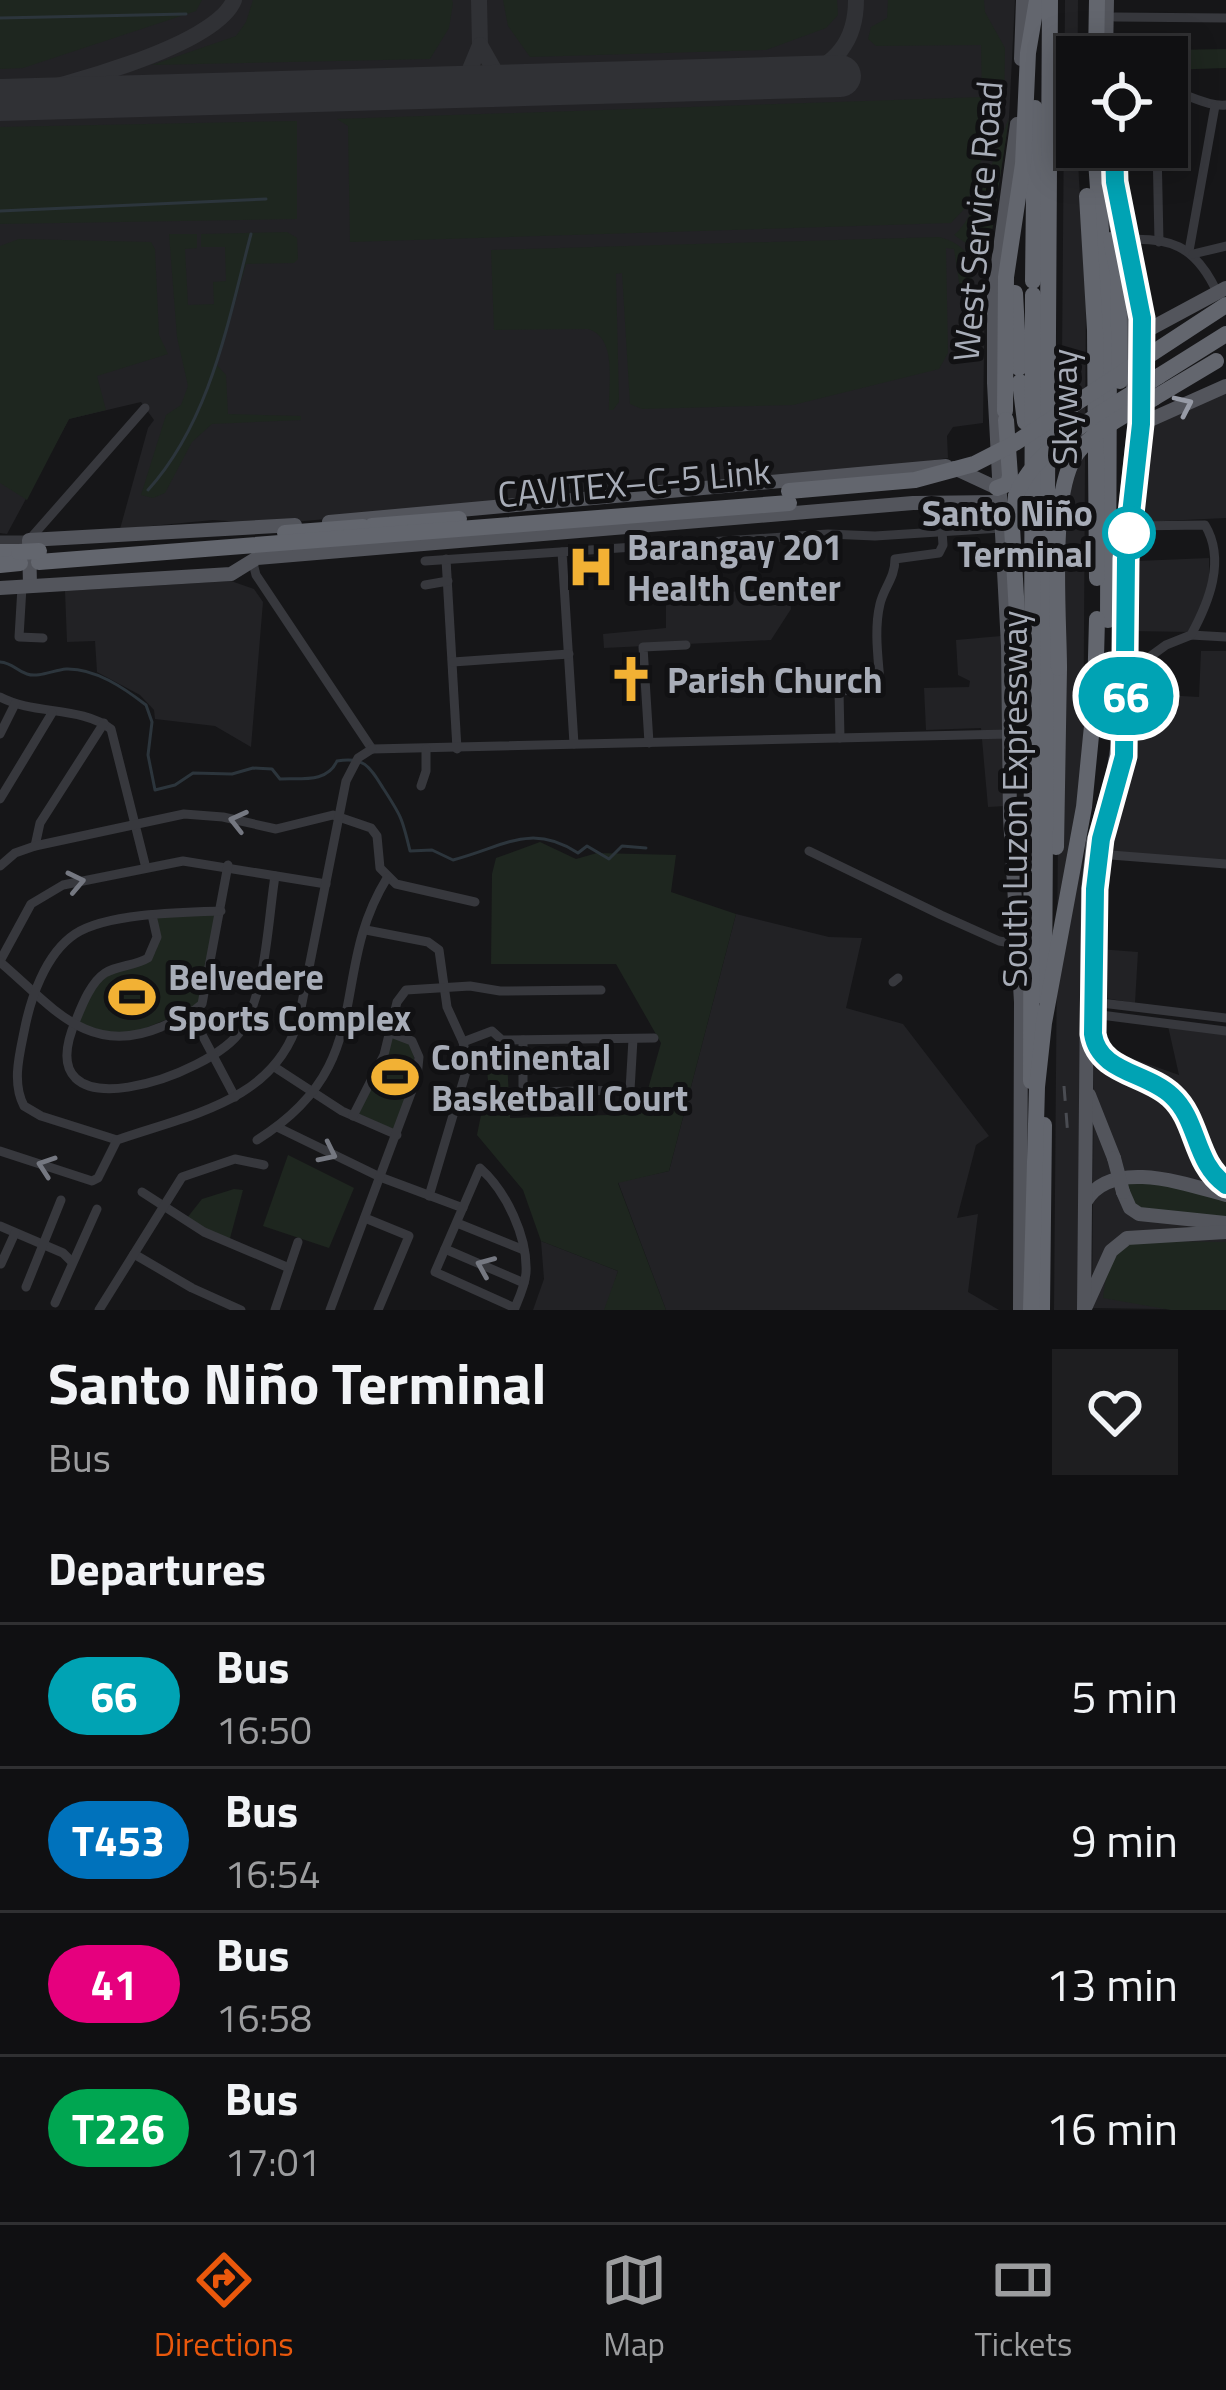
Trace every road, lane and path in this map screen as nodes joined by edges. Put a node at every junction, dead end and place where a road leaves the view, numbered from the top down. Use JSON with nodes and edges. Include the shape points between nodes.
{"nodes":[{"id":1,"x":1023,"y":0,"type":"edge"},
{"id":2,"x":1037,"y":0,"type":"edge"},
{"id":3,"x":1049,"y":0,"type":"edge"},
{"id":4,"x":1087,"y":0,"type":"edge"},
{"id":5,"x":1097,"y":0,"type":"edge"},
{"id":6,"x":1111,"y":0,"type":"edge"},
{"id":7,"x":1114,"y":17,"type":"junction"},
{"id":8,"x":1226,"y":18,"type":"edge"},
{"id":9,"x":1086,"y":36,"type":"edge"},
{"id":10,"x":1103,"y":36,"type":"edge"},
{"id":11,"x":1108,"y":36,"type":"edge"},
{"id":12,"x":1111,"y":36,"type":"edge"},
{"id":13,"x":1188,"y":93,"type":"edge"},
{"id":14,"x":1220,"y":106,"type":"edge"},
{"id":15,"x":1036,"y":125,"type":"junction"},
{"id":16,"x":1086,"y":168,"type":"edge"},
{"id":17,"x":1096,"y":168,"type":"edge"},
{"id":18,"x":1113,"y":168,"type":"edge"},
{"id":19,"x":1157,"y":168,"type":"edge"},
{"id":20,"x":1123,"y":240,"type":"junction"},
{"id":21,"x":1159,"y":242,"type":"junction"},
{"id":22,"x":1226,"y":246,"type":"edge"},
{"id":23,"x":1191,"y":252,"type":"junction"},
{"id":24,"x":1223,"y":295,"type":"edge"},
{"id":25,"x":1226,"y":318,"type":"edge"},
{"id":26,"x":1139,"y":330,"type":"junction"},
{"id":27,"x":1226,"y":334,"type":"edge"},
{"id":28,"x":1216,"y":361,"type":"dead end"},
{"id":29,"x":1226,"y":386,"type":"edge"},
{"id":30,"x":146,"y":408,"type":"dead end"},
{"id":31,"x":1138,"y":426,"type":"junction"},
{"id":32,"x":995,"y":446,"type":"junction"},
{"id":33,"x":1034,"y":452,"type":"junction"},
{"id":34,"x":943,"y":466,"type":"junction"},
{"id":35,"x":994,"y":491,"type":"junction"},
{"id":36,"x":789,"y":497,"type":"junction"},
{"id":37,"x":940,"y":501,"type":"junction"},
{"id":38,"x":1130,"y":526,"type":"junction"},
{"id":39,"x":1000,"y":528,"type":"junction"},
{"id":40,"x":943,"y":531,"type":"junction"},
{"id":41,"x":0,"y":541,"type":"edge"},
{"id":42,"x":0,"y":552,"type":"edge"},
{"id":43,"x":1220,"y":552,"type":"edge"},
{"id":44,"x":562,"y":553,"type":"junction"},
{"id":45,"x":29,"y":554,"type":"junction"},
{"id":46,"x":257,"y":558,"type":"junction"},
{"id":47,"x":446,"y":559,"type":"junction"},
{"id":48,"x":1123,"y":559,"type":"junction"},
{"id":49,"x":425,"y":561,"type":"dead end"},
{"id":50,"x":0,"y":564,"type":"edge"},
{"id":51,"x":232,"y":574,"type":"junction"},
{"id":52,"x":448,"y":581,"type":"junction"},
{"id":53,"x":0,"y":585,"type":"edge"},
{"id":54,"x":425,"y":585,"type":"dead end"},
{"id":55,"x":26,"y":586,"type":"junction"},
{"id":56,"x":265,"y":590,"type":"junction"},
{"id":57,"x":1102,"y":619,"type":"junction"},
{"id":58,"x":1191,"y":635,"type":"junction"},
{"id":59,"x":1226,"y":637,"type":"edge"},
{"id":60,"x":43,"y":638,"type":"dead end"},
{"id":61,"x":686,"y":645,"type":"dead end"},
{"id":62,"x":569,"y":654,"type":"junction"},
{"id":63,"x":453,"y":662,"type":"junction"},
{"id":64,"x":1126,"y":674,"type":"junction"},
{"id":65,"x":0,"y":697,"type":"edge"},
{"id":66,"x":15,"y":704,"type":"junction"},
{"id":67,"x":52,"y":713,"type":"junction"},
{"id":68,"x":104,"y":723,"type":"junction"},
{"id":69,"x":0,"y":734,"type":"edge"},
{"id":70,"x":1009,"y":734,"type":"junction"},
{"id":71,"x":840,"y":738,"type":"junction"},
{"id":72,"x":650,"y":743,"type":"junction"},
{"id":73,"x":574,"y":744,"type":"junction"},
{"id":74,"x":372,"y":749,"type":"junction"},
{"id":75,"x":426,"y":749,"type":"junction"},
{"id":76,"x":458,"y":749,"type":"junction"},
{"id":77,"x":421,"y":786,"type":"dead end"},
{"id":78,"x":0,"y":799,"type":"edge"},
{"id":79,"x":340,"y":819,"type":"junction"},
{"id":80,"x":136,"y":823,"type":"junction"},
{"id":81,"x":35,"y":846,"type":"junction"},
{"id":82,"x":809,"y":851,"type":"dead end"},
{"id":83,"x":1098,"y":854,"type":"junction"},
{"id":84,"x":1033,"y":856,"type":"junction"},
{"id":85,"x":1226,"y":864,"type":"edge"},
{"id":86,"x":0,"y":866,"type":"edge"},
{"id":87,"x":228,"y":866,"type":"junction"},
{"id":88,"x":146,"y":868,"type":"junction"},
{"id":89,"x":275,"y":875,"type":"junction"},
{"id":90,"x":387,"y":878,"type":"junction"},
{"id":91,"x":326,"y":884,"type":"junction"},
{"id":92,"x":475,"y":902,"type":"dead end"},
{"id":93,"x":221,"y":911,"type":"junction"},
{"id":94,"x":152,"y":915,"type":"junction"},
{"id":95,"x":366,"y":929,"type":"junction"},
{"id":96,"x":1018,"y":944,"type":"junction"},
{"id":97,"x":0,"y":962,"type":"edge"},
{"id":98,"x":443,"y":987,"type":"junction"},
{"id":99,"x":601,"y":990,"type":"dead end"},
{"id":100,"x":35,"y":993,"type":"junction"},
{"id":101,"x":1093,"y":1008,"type":"junction"},
{"id":102,"x":191,"y":1014,"type":"junction"},
{"id":103,"x":1226,"y":1018,"type":"edge"},
{"id":104,"x":74,"y":1024,"type":"junction"},
{"id":105,"x":1226,"y":1030,"type":"edge"},
{"id":106,"x":391,"y":1033,"type":"junction"},
{"id":107,"x":1044,"y":1033,"type":"junction"},
{"id":108,"x":654,"y":1038,"type":"dead end"},
{"id":109,"x":633,"y":1039,"type":"junction"},
{"id":110,"x":524,"y":1040,"type":"junction"},
{"id":111,"x":464,"y":1042,"type":"junction"},
{"id":112,"x":213,"y":1057,"type":"junction"},
{"id":113,"x":276,"y":1068,"type":"junction"},
{"id":114,"x":1086,"y":1084,"type":"junction"},
{"id":115,"x":313,"y":1094,"type":"junction"},
{"id":116,"x":235,"y":1097,"type":"junction"},
{"id":117,"x":353,"y":1117,"type":"junction"},
{"id":118,"x":277,"y":1127,"type":"junction"},
{"id":119,"x":397,"y":1135,"type":"junction"},
{"id":120,"x":117,"y":1140,"type":"junction"},
{"id":121,"x":257,"y":1140,"type":"dead end"},
{"id":122,"x":0,"y":1151,"type":"edge"},
{"id":123,"x":264,"y":1165,"type":"dead end"},
{"id":124,"x":380,"y":1178,"type":"junction"},
{"id":125,"x":1226,"y":1185,"type":"edge"},
{"id":126,"x":142,"y":1192,"type":"dead end"},
{"id":127,"x":1226,"y":1195,"type":"edge"},
{"id":128,"x":429,"y":1196,"type":"junction"},
{"id":129,"x":62,"y":1199,"type":"dead end"},
{"id":130,"x":162,"y":1205,"type":"junction"},
{"id":131,"x":1084,"y":1205,"type":"junction"},
{"id":132,"x":463,"y":1208,"type":"junction"},
{"id":133,"x":97,"y":1209,"type":"dead end"},
{"id":134,"x":365,"y":1218,"type":"junction"},
{"id":135,"x":457,"y":1223,"type":"junction"},
{"id":136,"x":0,"y":1226,"type":"edge"},
{"id":137,"x":1226,"y":1228,"type":"edge"},
{"id":138,"x":15,"y":1233,"type":"junction"},
{"id":139,"x":298,"y":1242,"type":"dead end"},
{"id":140,"x":43,"y":1244,"type":"junction"},
{"id":141,"x":446,"y":1249,"type":"junction"},
{"id":142,"x":525,"y":1251,"type":"junction"},
{"id":143,"x":134,"y":1254,"type":"junction"},
{"id":144,"x":73,"y":1262,"type":"junction"},
{"id":145,"x":1,"y":1264,"type":"edge"},
{"id":146,"x":289,"y":1268,"type":"junction"},
{"id":147,"x":524,"y":1283,"type":"junction"},
{"id":148,"x":26,"y":1287,"type":"dead end"},
{"id":149,"x":55,"y":1303,"type":"dead end"},
{"id":150,"x":102,"y":1307,"type":"edge"},
{"id":151,"x":514,"y":1309,"type":"edge"},
{"id":152,"x":1084,"y":1309,"type":"edge"},
{"id":153,"x":118,"y":1310,"type":"edge"},
{"id":154,"x":241,"y":1310,"type":"edge"},
{"id":155,"x":275,"y":1310,"type":"edge"},
{"id":156,"x":330,"y":1310,"type":"edge"},
{"id":157,"x":378,"y":1310,"type":"edge"},
{"id":158,"x":1026,"y":1310,"type":"edge"},
{"id":159,"x":1041,"y":1310,"type":"edge"}],
"edges":[{"from":1,"to":32,"type":"main road","name":"West Service Road","via":[[1015,149],[994,293]]},
{"from":2,"to":15,"type":"highway","name":"South Luzon Expressway"},
{"from":2,"to":35,"type":"highway","via":[[1004,301],[1010,479]]},
{"from":3,"to":107,"type":"highway","name":"South Luzon Expressway"},
{"from":4,"to":9,"type":"highway"},
{"from":5,"to":10,"type":"highway"},
{"from":6,"to":7,"type":"main road"},
{"from":6,"to":11,"type":"main road"},
{"from":7,"to":8,"type":"street"},
{"from":7,"to":12,"type":"main road"},
{"from":13,"to":14,"type":"street"},
{"from":14,"to":23,"type":"street"},
{"from":15,"to":33,"type":"highway","name":"South Luzon Expressway"},
{"from":15,"to":33,"type":"highway","name":"South Luzon Expressway","via":[[1015,257],[1019,375]]},
{"from":16,"to":57,"type":"highway","name":"Skyway"},
{"from":17,"to":57,"type":"highway","name":"Skyway","via":[[1109,340]]},
{"from":18,"to":20,"type":"main road"},
{"from":19,"to":21,"type":"street"},
{"from":20,"to":21,"type":"street"},
{"from":20,"to":26,"type":"main road"},
{"from":21,"to":23,"type":"street"},
{"from":22,"to":23,"type":"street"},
{"from":23,"to":24,"type":"street"},
{"from":24,"to":26,"type":"main road"},
{"from":24,"to":36,"type":"highway","name":"CAVITEX–C-5 Link","bridge":true,"via":[[974,464]]},
{"from":25,"to":36,"type":"highway","name":"CAVITEX–C-5 Link","via":[[982,472],[914,491]]},
{"from":26,"to":31,"type":"main road"},
{"from":27,"to":84,"type":"highway","bridge":true,"via":[[1025,474],[1012,512],[1025,830]]},
{"from":28,"to":107,"type":"highway","bridge":true,"via":[[1090,440],[1066,473]]},
{"from":31,"to":29,"type":"main road","one_way":true},
{"from":30,"to":45,"type":"street"},
{"from":31,"to":38,"type":"main road"},
{"from":31,"to":48,"type":"main road"},
{"from":32,"to":34,"type":"main road"},
{"from":32,"to":35,"type":"main road","name":"West Service Road"},
{"from":33,"to":84,"type":"highway","name":"South Luzon Expressway"},
{"from":34,"to":35,"type":"main road"},
{"from":34,"to":45,"type":"main road"},
{"from":35,"to":37,"type":"main road"},
{"from":35,"to":37,"type":"main road"},
{"from":35,"to":39,"type":"main road","name":"West Service Road"},
{"from":36,"to":45,"type":"highway","name":"CAVITEX–C-5 Link"},
{"from":36,"to":45,"type":"highway","name":"CAVITEX–C-5 Link"},
{"from":37,"to":46,"type":"main road"},
{"from":38,"to":43,"type":"street","via":[[1205,525]]},
{"from":38,"to":48,"type":"main road"},
{"from":39,"to":40,"type":"street"},
{"from":39,"to":70,"type":"main road","name":"West Service Road"},
{"from":40,"to":44,"type":"street"},
{"from":40,"to":71,"type":"street","via":[[939,554],[895,559],[880,603],[880,682],[839,691]]},
{"from":41,"to":45,"type":"street"},
{"from":42,"to":45,"type":"highway","name":"CAVITEX–C-5 Link"},
{"from":43,"to":58,"type":"street"},
{"from":44,"to":47,"type":"street"},
{"from":44,"to":62,"type":"street"},
{"from":45,"to":50,"type":"highway"},
{"from":45,"to":55,"type":"main road"},
{"from":46,"to":51,"type":"main road"},
{"from":46,"to":56,"type":"street","via":[[253,569]]},
{"from":47,"to":49,"type":"street"},
{"from":47,"to":52,"type":"street"},
{"from":48,"to":64,"type":"main road"},
{"from":48,"to":114,"type":"main road","via":[[1119,737],[1091,854]]},
{"from":51,"to":55,"type":"main road"},
{"from":51,"to":56,"type":"street"},
{"from":52,"to":54,"type":"street"},
{"from":52,"to":63,"type":"street"},
{"from":53,"to":55,"type":"main road"},
{"from":55,"to":60,"type":"street","via":[[20,637]]},
{"from":56,"to":74,"type":"street"},
{"from":57,"to":158,"type":"highway","name":"Skyway","bridge":true,"via":[[1086,791],[1036,1087]]},
{"from":57,"to":159,"type":"highway","name":"Skyway","bridge":true,"via":[[1097,785],[1045,1088]]},
{"from":58,"to":59,"type":"street"},
{"from":58,"to":64,"type":"street"},
{"from":61,"to":72,"type":"street","via":[[643,649]]},
{"from":62,"to":63,"type":"street"},
{"from":62,"to":73,"type":"street"},
{"from":63,"to":76,"type":"street"},
{"from":64,"to":83,"type":"main road","via":[[1124,756]]},
{"from":65,"to":66,"type":"street"},
{"from":66,"to":67,"type":"street"},
{"from":66,"to":69,"type":"street"},
{"from":67,"to":68,"type":"street"},
{"from":67,"to":78,"type":"street"},
{"from":68,"to":80,"type":"street","via":[[116,738]]},
{"from":68,"to":81,"type":"street","via":[[40,823]]},
{"from":70,"to":71,"type":"street"},
{"from":70,"to":96,"type":"main road","name":"West Service Road"},
{"from":71,"to":72,"type":"street"},
{"from":72,"to":73,"type":"street"},
{"from":73,"to":76,"type":"street"},
{"from":74,"to":75,"type":"street"},
{"from":74,"to":79,"type":"street","via":[[346,781]]},
{"from":75,"to":76,"type":"street"},
{"from":75,"to":77,"type":"street"},
{"from":79,"to":80,"type":"street","one_way":true,"via":[[276,829],[184,814]]},
{"from":79,"to":90,"type":"street","via":[[361,822],[377,836]]},
{"from":79,"to":91,"type":"street"},
{"from":80,"to":81,"type":"street"},
{"from":80,"to":88,"type":"street"},
{"from":81,"to":86,"type":"street"},
{"from":82,"to":96,"type":"street"},
{"from":83,"to":85,"type":"street"},
{"from":83,"to":101,"type":"main road"},
{"from":84,"to":158,"type":"highway","name":"South Luzon Expressway"},
{"from":87,"to":88,"type":"street","via":[[183,861]]},
{"from":87,"to":89,"type":"street"},
{"from":87,"to":93,"type":"street"},
{"from":97,"to":88,"type":"street","one_way":true,"via":[[25,912],[46,891]]},
{"from":89,"to":91,"type":"street"},
{"from":89,"to":112,"type":"street","via":[[251,1010]]},
{"from":90,"to":92,"type":"street"},
{"from":90,"to":95,"type":"street"},
{"from":91,"to":113,"type":"street","via":[[296,1030]]},
{"from":93,"to":94,"type":"street"},
{"from":93,"to":102,"type":"street","via":[[204,999]]},
{"from":94,"to":100,"type":"street","via":[[76,932]]},
{"from":94,"to":104,"type":"street","via":[[157,937],[148,958],[99,978]]},
{"from":95,"to":98,"type":"street","via":[[434,945]]},
{"from":95,"to":115,"type":"street","via":[[338,1049]]},
{"from":96,"to":158,"type":"main road","name":"West Service Road"},
{"from":97,"to":100,"type":"street"},
{"from":98,"to":99,"type":"street"},
{"from":98,"to":106,"type":"street","via":[[402,993]]},
{"from":98,"to":111,"type":"street"},
{"from":100,"to":104,"type":"street"},
{"from":100,"to":120,"type":"street","via":[[17,1082],[24,1106]]},
{"from":101,"to":103,"type":"street"},
{"from":101,"to":105,"type":"street"},
{"from":101,"to":125,"type":"main road","via":[[1098,1052],[1176,1100],[1206,1165]]},
{"from":102,"to":104,"type":"street","via":[[127,1038]]},
{"from":102,"to":112,"type":"street"},
{"from":104,"to":112,"type":"street","via":[[66,1064],[86,1084],[130,1088]]},
{"from":106,"to":117,"type":"street"},
{"from":106,"to":119,"type":"street","via":[[412,1041],[418,1057]]},
{"from":107,"to":159,"type":"highway","name":"South Luzon Expressway"},
{"from":108,"to":109,"type":"street"},
{"from":109,"to":110,"type":"street"},
{"from":109,"to":110,"type":"street","via":[[630,1090],[527,1092]]},
{"from":110,"to":111,"type":"street","via":[[501,1040],[492,1031]]},
{"from":111,"to":128,"type":"street","via":[[468,1065]]},
{"from":112,"to":116,"type":"street"},
{"from":113,"to":115,"type":"street"},
{"from":113,"to":116,"type":"street"},
{"from":114,"to":131,"type":"main road"},
{"from":114,"to":137,"type":"main road","bridge":true,"via":[[1128,1205],[1139,1214]]},
{"from":115,"to":117,"type":"street"},
{"from":115,"to":118,"type":"street"},
{"from":116,"to":120,"type":"street"},
{"from":117,"to":119,"type":"street"},
{"from":118,"to":121,"type":"street"},
{"from":118,"to":124,"type":"street","one_way":true},
{"from":119,"to":124,"type":"street"},
{"from":120,"to":122,"type":"street","one_way":true,"via":[[92,1181]]},
{"from":123,"to":130,"type":"street","via":[[242,1158],[199,1169],[182,1177]]},
{"from":124,"to":128,"type":"street"},
{"from":124,"to":134,"type":"street"},
{"from":126,"to":130,"type":"street"},
{"from":127,"to":131,"type":"main road","via":[[1147,1177],[1103,1184]]},
{"from":128,"to":132,"type":"street"},
{"from":129,"to":140,"type":"street"},
{"from":130,"to":143,"type":"street"},
{"from":130,"to":146,"type":"street"},
{"from":131,"to":152,"type":"main road"},
{"from":132,"to":135,"type":"street"},
{"from":132,"to":142,"type":"street","via":[[479,1169],[504,1194]]},
{"from":133,"to":144,"type":"street"},
{"from":134,"to":156,"type":"street"},
{"from":134,"to":157,"type":"street","via":[[409,1235]]},
{"from":135,"to":141,"type":"street"},
{"from":135,"to":142,"type":"street"},
{"from":136,"to":138,"type":"street"},
{"from":137,"to":152,"type":"main road","via":[[1126,1238],[1111,1251]]},
{"from":138,"to":140,"type":"street"},
{"from":138,"to":145,"type":"street"},
{"from":139,"to":146,"type":"street"},
{"from":140,"to":144,"type":"street"},
{"from":140,"to":148,"type":"street"},
{"from":147,"to":141,"type":"street","one_way":true},
{"from":141,"to":151,"type":"street","via":[[436,1273]]},
{"from":142,"to":147,"type":"street"},
{"from":143,"to":150,"type":"street"},
{"from":143,"to":154,"type":"street"},
{"from":144,"to":149,"type":"street"},
{"from":146,"to":155,"type":"street"},
{"from":147,"to":151,"type":"street"},
{"from":150,"to":153,"type":"street"}]}
